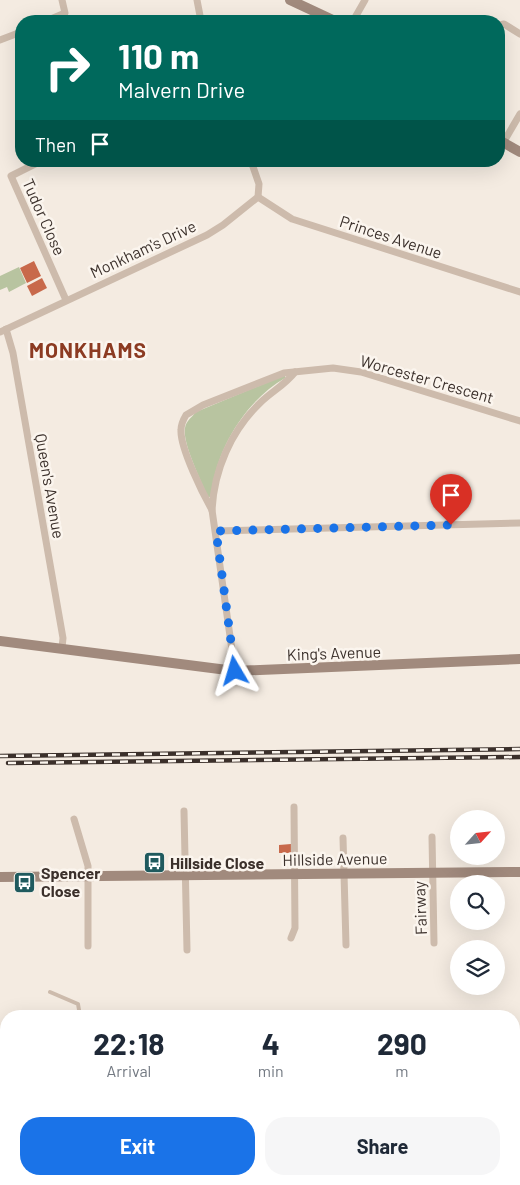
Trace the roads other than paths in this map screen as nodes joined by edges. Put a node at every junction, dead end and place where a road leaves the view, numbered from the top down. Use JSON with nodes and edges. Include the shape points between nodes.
{"nodes":[{"id":1,"x":62,"y":0,"type":"edge"},
{"id":2,"x":197,"y":0,"type":"edge"},
{"id":3,"x":290,"y":0,"type":"edge"},
{"id":4,"x":365,"y":0,"type":"edge"},
{"id":5,"x":60,"y":15,"type":"edge"},
{"id":6,"x":200,"y":15,"type":"edge"},
{"id":7,"x":322,"y":15,"type":"edge"},
{"id":8,"x":357,"y":15,"type":"edge"},
{"id":9,"x":505,"y":25,"type":"edge"},
{"id":10,"x":15,"y":34,"type":"edge"},
{"id":11,"x":520,"y":34,"type":"edge"},
{"id":12,"x":0,"y":40,"type":"edge"},
{"id":13,"x":520,"y":114,"type":"edge"},
{"id":14,"x":505,"y":136,"type":"edge"},
{"id":15,"x":505,"y":144,"type":"edge"},
{"id":16,"x":520,"y":152,"type":"edge"},
{"id":17,"x":29,"y":167,"type":"edge"},
{"id":18,"x":253,"y":167,"type":"edge"},
{"id":19,"x":258,"y":197,"type":"junction"},
{"id":20,"x":520,"y":292,"type":"edge"},
{"id":21,"x":66,"y":300,"type":"junction"},
{"id":22,"x":3,"y":330,"type":"edge"},
{"id":23,"x":295,"y":372,"type":"junction"},
{"id":24,"x":520,"y":421,"type":"edge"},
{"id":25,"x":212,"y":510,"type":"junction"},
{"id":26,"x":520,"y":523,"type":"edge"},
{"id":27,"x":216,"y":531,"type":"junction"},
{"id":28,"x":0,"y":641,"type":"edge"},
{"id":29,"x":62,"y":648,"type":"junction"},
{"id":30,"x":520,"y":659,"type":"edge"},
{"id":31,"x":235,"y":671,"type":"junction"},
{"id":32,"x":294,"y":807,"type":"dead end"},
{"id":33,"x":184,"y":811,"type":"dead end"},
{"id":34,"x":74,"y":819,"type":"dead end"},
{"id":35,"x":432,"y":837,"type":"dead end"},
{"id":36,"x":343,"y":838,"type":"dead end"},
{"id":37,"x":520,"y":872,"type":"edge"},
{"id":38,"x":432,"y":873,"type":"junction"},
{"id":39,"x":295,"y":874,"type":"junction"},
{"id":40,"x":343,"y":874,"type":"junction"},
{"id":41,"x":87,"y":876,"type":"junction"},
{"id":42,"x":185,"y":876,"type":"junction"},
{"id":43,"x":0,"y":877,"type":"edge"},
{"id":44,"x":291,"y":938,"type":"dead end"},
{"id":45,"x":434,"y":943,"type":"dead end"},
{"id":46,"x":346,"y":945,"type":"dead end"},
{"id":47,"x":88,"y":946,"type":"dead end"},
{"id":48,"x":187,"y":950,"type":"dead end"},
{"id":49,"x":50,"y":992,"type":"dead end"},
{"id":50,"x":79,"y":1010,"type":"edge"}],
"edges":[{"from":1,"to":5,"type":"street","via":[[65,13]]},
{"from":2,"to":6,"type":"street"},
{"from":3,"to":7,"type":"street"},
{"from":4,"to":8,"type":"street"},
{"from":9,"to":11,"type":"street"},
{"from":10,"to":12,"type":"street"},
{"from":13,"to":14,"type":"street"},
{"from":15,"to":16,"type":"street"},
{"from":17,"to":21,"type":"street","name":"Tudor Close","via":[[11,176]]},
{"from":18,"to":19,"type":"street","via":[[259,184]]},
{"from":19,"to":20,"type":"street","name":"Princes Avenue","via":[[292,219]]},
{"from":19,"to":21,"type":"street","name":"Monkham's Drive","via":[[224,225],[206,235]]},
{"from":21,"to":22,"type":"street","name":"Monkham's Drive"},
{"from":22,"to":29,"type":"street","name":"Queen's Avenue","via":[[13,353],[63,638]]},
{"from":23,"to":24,"type":"street","name":"Worcester Crescent","via":[[333,368],[361,372]]},
{"from":23,"to":25,"type":"street","name":"Worcester Crescent","via":[[259,404],[226,449],[216,477]]},
{"from":23,"to":25,"type":"street","name":"Worcester Crescent","via":[[284,373],[204,405],[186,416],[180,431],[183,443]]},
{"from":25,"to":27,"type":"street","name":"Worcester Crescent"},
{"from":26,"to":27,"type":"street"},
{"from":27,"to":31,"type":"street","name":"Worcester Crescent"},
{"from":28,"to":29,"type":"street","name":"King's Avenue"},
{"from":29,"to":31,"type":"street","name":"King's Avenue"},
{"from":30,"to":31,"type":"street","name":"King's Avenue"},
{"from":32,"to":39,"type":"street"},
{"from":33,"to":42,"type":"street"},
{"from":34,"to":41,"type":"street","via":[[88,866]]},
{"from":35,"to":38,"type":"street","name":"Fairway"},
{"from":36,"to":40,"type":"street"},
{"from":37,"to":38,"type":"street","name":"Hillside Avenue"},
{"from":38,"to":40,"type":"street","name":"Hillside Avenue"},
{"from":38,"to":45,"type":"street","name":"Fairway"},
{"from":39,"to":40,"type":"street","name":"Hillside Avenue"},
{"from":39,"to":42,"type":"street","name":"Hillside Avenue"},
{"from":39,"to":44,"type":"street","via":[[295,928]]},
{"from":40,"to":46,"type":"street"},
{"from":41,"to":42,"type":"street","name":"Hillside Avenue"},
{"from":41,"to":43,"type":"street","name":"Hillside Avenue"},
{"from":41,"to":47,"type":"street"},
{"from":42,"to":48,"type":"street"},
{"from":49,"to":50,"type":"lane","via":[[78,1004]]}]}
